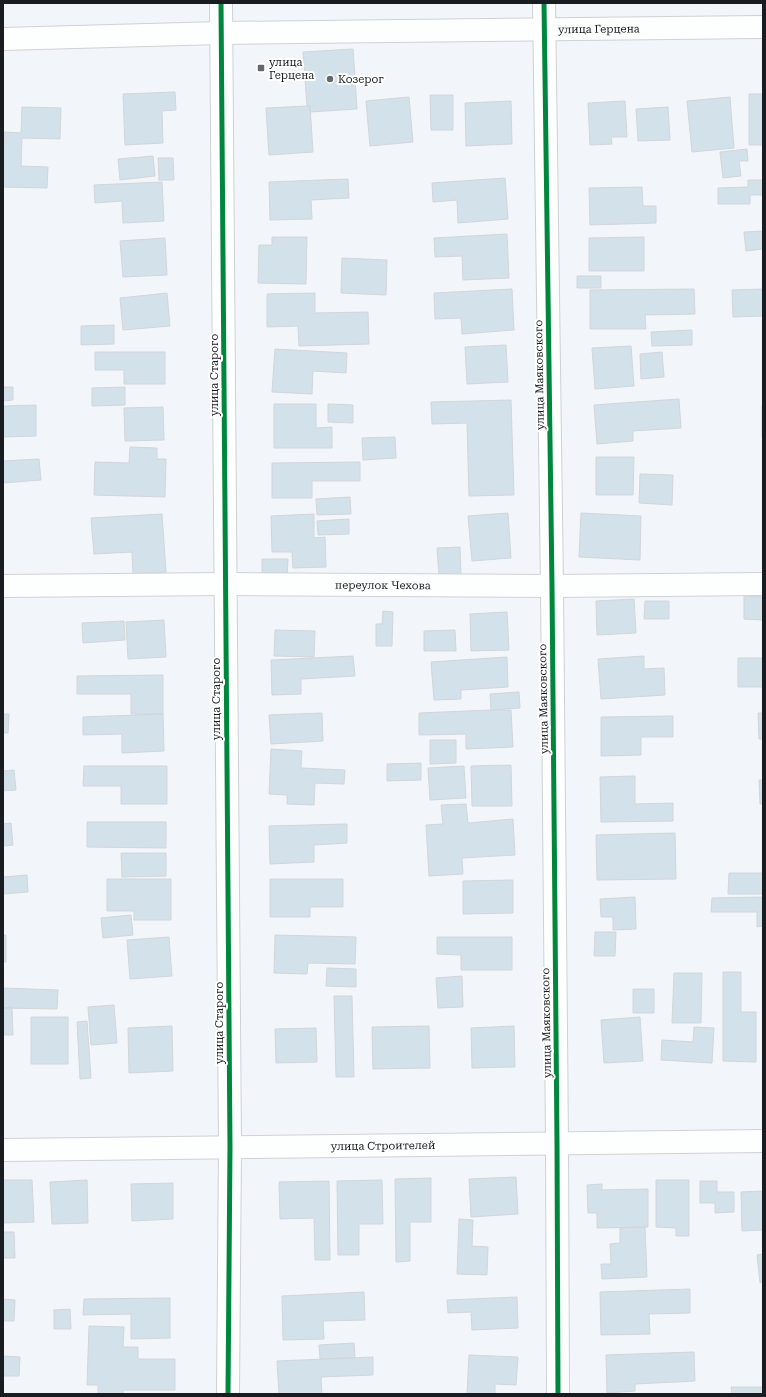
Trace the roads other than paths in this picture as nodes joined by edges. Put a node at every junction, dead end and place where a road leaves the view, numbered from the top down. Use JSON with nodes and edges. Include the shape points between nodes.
{"nodes":[{"id":1,"x":221,"y":3,"type":"edge"},
{"id":2,"x":544,"y":3,"type":"edge"},
{"id":3,"x":763,"y":28,"type":"edge"},
{"id":4,"x":544,"y":30,"type":"junction"},
{"id":5,"x":220,"y":33,"type":"junction"},
{"id":6,"x":3,"y":39,"type":"edge"},
{"id":7,"x":225,"y":584,"type":"junction"},
{"id":8,"x":763,"y":584,"type":"edge"},
{"id":9,"x":3,"y":586,"type":"edge"},
{"id":10,"x":552,"y":586,"type":"junction"},
{"id":11,"x":763,"y":1141,"type":"edge"},
{"id":12,"x":558,"y":1143,"type":"junction"},
{"id":13,"x":230,"y":1147,"type":"junction"},
{"id":14,"x":3,"y":1150,"type":"edge"},
{"id":15,"x":228,"y":1394,"type":"edge"},
{"id":16,"x":558,"y":1394,"type":"edge"}],
"edges":[{"from":1,"to":5,"type":"street","name":"улица Старого"},
{"from":2,"to":4,"type":"street","name":"улица Маяковского"},
{"from":3,"to":4,"type":"street","name":"улица Герцена"},
{"from":4,"to":5,"type":"street","name":"улица Герцена"},
{"from":4,"to":10,"type":"street","name":"улица Маяковского"},
{"from":5,"to":6,"type":"street","name":"улица Герцена"},
{"from":5,"to":7,"type":"street","name":"улица Старого"},
{"from":7,"to":9,"type":"street","name":"переулок Чехова"},
{"from":7,"to":10,"type":"street","name":"переулок Чехова"},
{"from":7,"to":13,"type":"street","name":"улица Старого"},
{"from":8,"to":10,"type":"street","name":"переулок Чехова"},
{"from":10,"to":12,"type":"street","name":"улица Маяковского"},
{"from":11,"to":12,"type":"street","name":"улица Строителей"},
{"from":12,"to":13,"type":"street","name":"улица Строителей"},
{"from":12,"to":16,"type":"street","name":"улица Маяковского"},
{"from":13,"to":14,"type":"street","name":"улица Строителей"},
{"from":13,"to":15,"type":"street","name":"улица Старого"}]}
